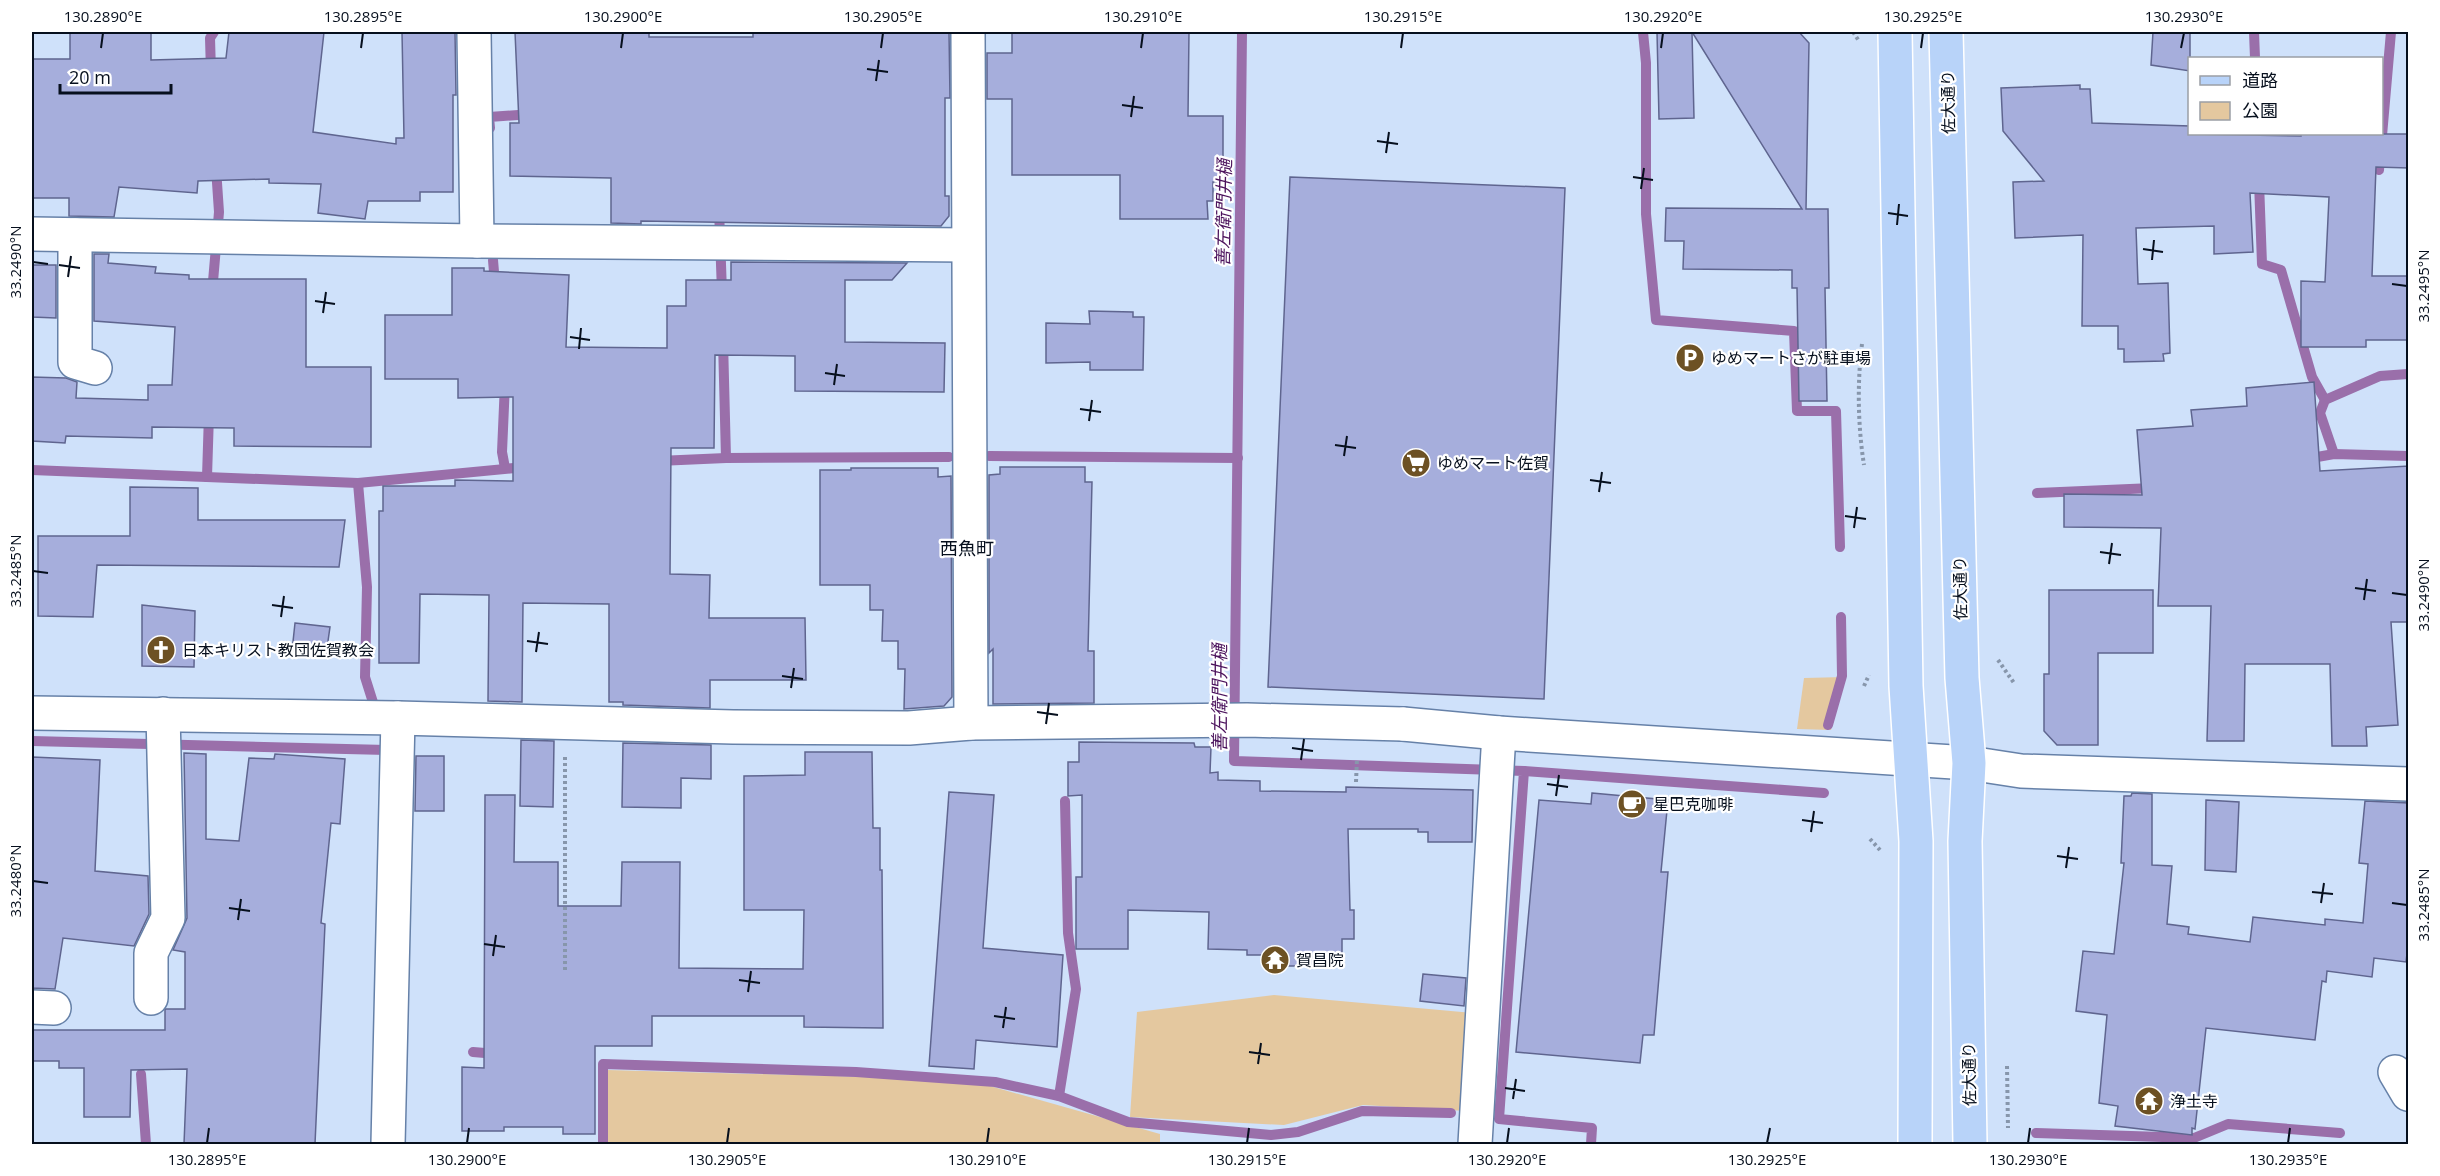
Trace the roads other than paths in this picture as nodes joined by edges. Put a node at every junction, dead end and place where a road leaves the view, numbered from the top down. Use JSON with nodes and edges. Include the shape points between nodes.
{"nodes":[{"id":1,"x":474,"y":32,"type":"edge"},
{"id":2,"x":968,"y":32,"type":"edge"},
{"id":3,"x":1895,"y":32,"type":"edge"},
{"id":4,"x":1946,"y":32,"type":"edge"},
{"id":5,"x":32,"y":234,"type":"edge"},
{"id":6,"x":75,"y":235,"type":"junction"},
{"id":7,"x":477,"y":241,"type":"junction"},
{"id":8,"x":968,"y":245,"type":"junction"},
{"id":9,"x":95,"y":368,"type":"dead end"},
{"id":10,"x":32,"y":713,"type":"edge"},
{"id":11,"x":384,"y":718,"type":"junction"},
{"id":12,"x":971,"y":723,"type":"junction"},
{"id":13,"x":163,"y":734,"type":"junction"},
{"id":14,"x":1499,"y":756,"type":"junction"},
{"id":15,"x":1912,"y":760,"type":"junction"},
{"id":16,"x":1968,"y":763,"type":"junction"},
{"id":17,"x":2409,"y":784,"type":"edge"},
{"id":18,"x":151,"y":998,"type":"dead end"},
{"id":19,"x":388,"y":1144,"type":"edge"},
{"id":20,"x":1475,"y":1144,"type":"edge"},
{"id":21,"x":1915,"y":1144,"type":"edge"},
{"id":22,"x":1970,"y":1144,"type":"edge"}],
"edges":[{"from":1,"to":7,"type":"street"},
{"from":2,"to":8,"type":"street"},
{"from":3,"to":15,"type":"main road","via":[[1906,686]]},
{"from":4,"to":16,"type":"main road","name":"佐大通り","via":[[1962,678]]},
{"from":5,"to":6,"type":"street"},
{"from":6,"to":7,"type":"street"},
{"from":6,"to":9,"type":"street","via":[[75,362]]},
{"from":7,"to":8,"type":"street"},
{"from":8,"to":12,"type":"street"},
{"from":10,"to":13,"type":"street"},
{"from":11,"to":12,"type":"street","via":[[690,727],[909,728]]},
{"from":11,"to":13,"type":"street"},
{"from":11,"to":19,"type":"street"},
{"from":12,"to":14,"type":"street","via":[[1247,720],[1403,724]]},
{"from":13,"to":18,"type":"street","via":[[168,918],[151,953]]},
{"from":14,"to":15,"type":"street"},
{"from":14,"to":20,"type":"street"},
{"from":15,"to":16,"type":"street"},
{"from":15,"to":21,"type":"main road","via":[[1916,841]]},
{"from":16,"to":17,"type":"street","via":[[2021,771]]},
{"from":16,"to":22,"type":"main road","name":"佐大通り","via":[[1965,841]]}]}
